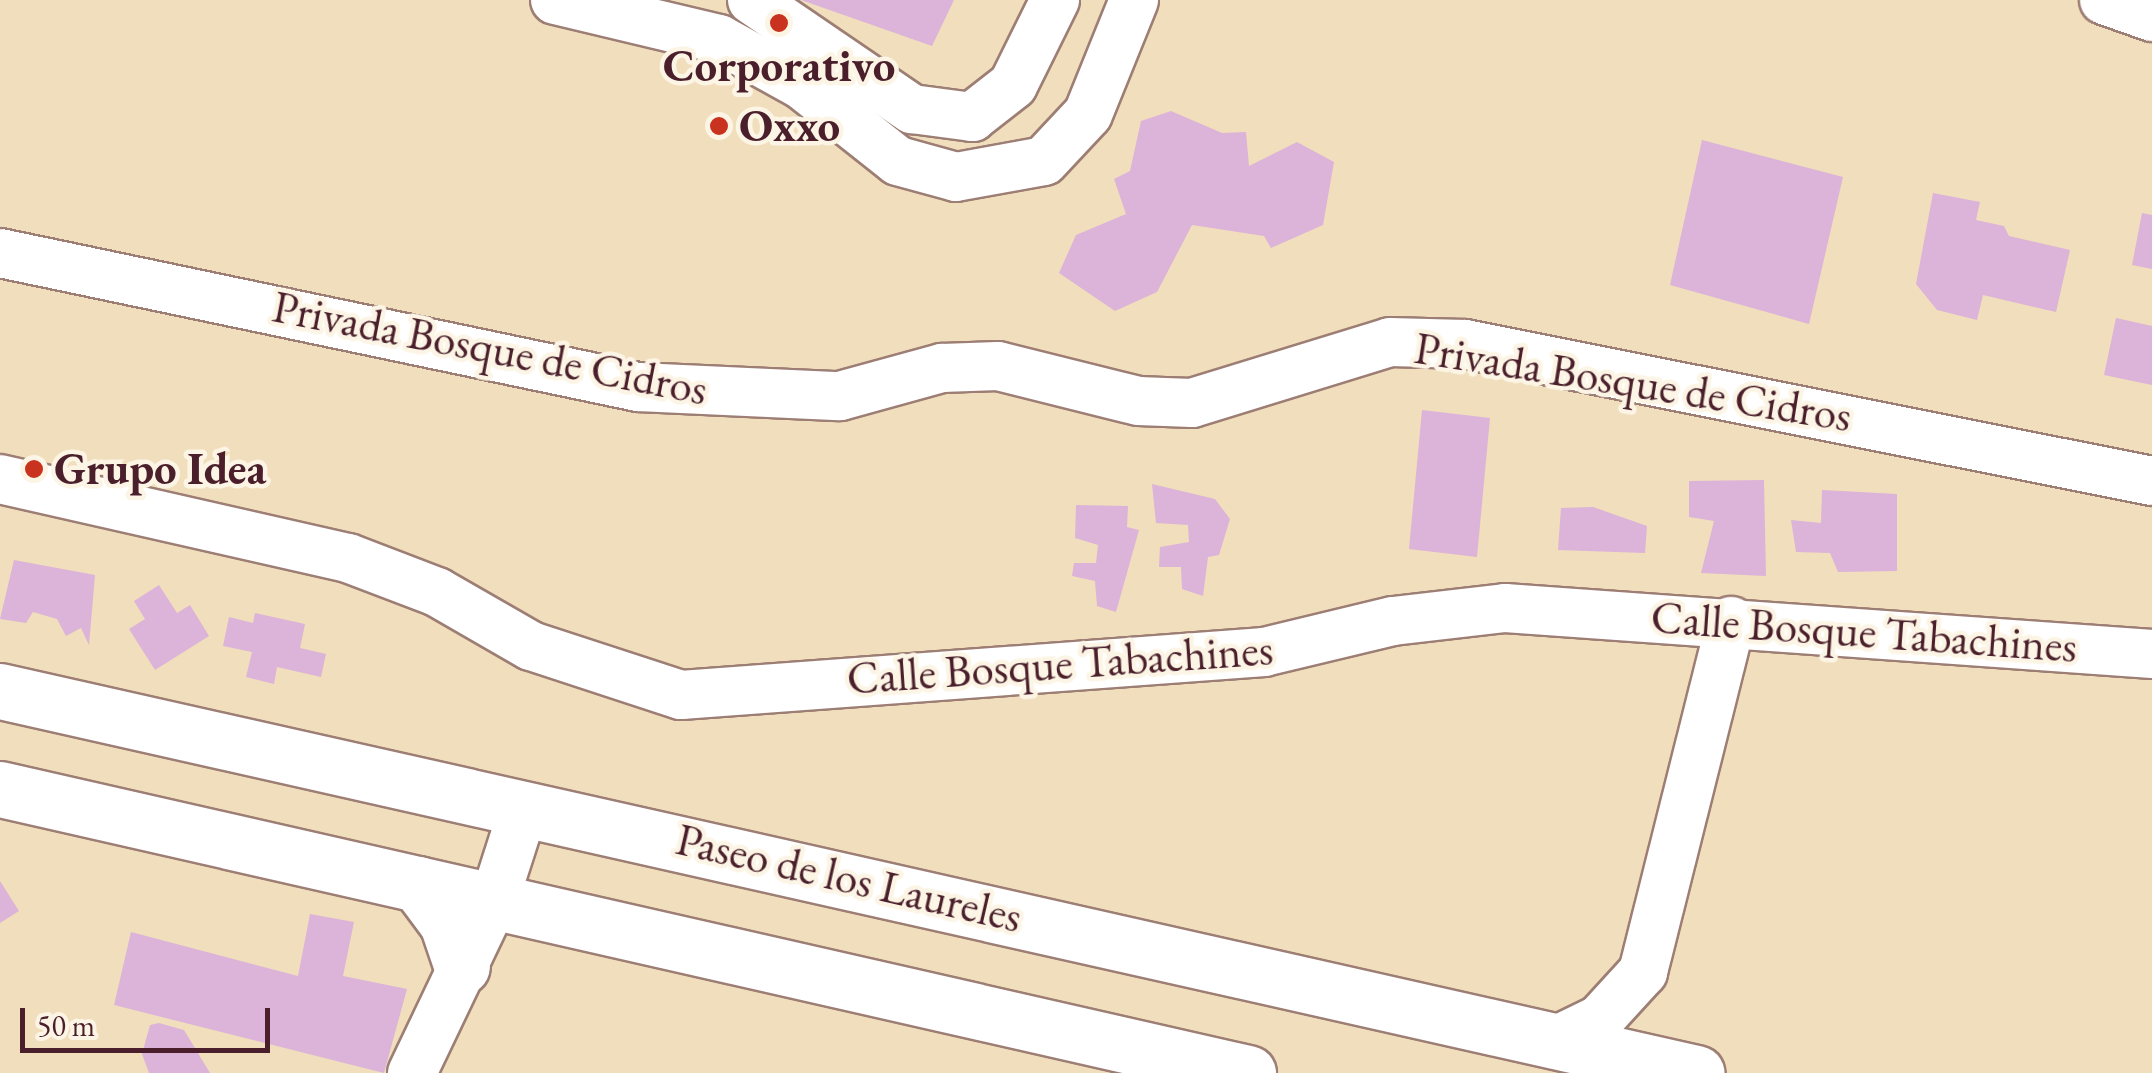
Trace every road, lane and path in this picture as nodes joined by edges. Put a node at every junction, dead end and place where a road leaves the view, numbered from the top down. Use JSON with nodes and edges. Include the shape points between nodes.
{"nodes":[{"id":1,"x":555,"y":0,"type":"edge"},
{"id":2,"x":752,"y":0,"type":"edge"},
{"id":3,"x":1056,"y":0,"type":"edge"},
{"id":4,"x":1134,"y":0,"type":"edge"},
{"id":5,"x":2104,"y":0,"type":"edge"},
{"id":6,"x":2152,"y":17,"type":"edge"},
{"id":7,"x":0,"y":253,"type":"edge"},
{"id":8,"x":0,"y":479,"type":"edge"},
{"id":9,"x":2152,"y":481,"type":"edge"},
{"id":10,"x":1731,"y":621,"type":"junction"},
{"id":11,"x":2152,"y":654,"type":"edge"},
{"id":12,"x":0,"y":690,"type":"edge"},
{"id":13,"x":0,"y":789,"type":"edge"},
{"id":14,"x":522,"y":814,"type":"junction"},
{"id":15,"x":418,"y":884,"type":"junction"},
{"id":16,"x":494,"y":900,"type":"junction"},
{"id":17,"x":462,"y":968,"type":"junction"},
{"id":18,"x":1557,"y":1040,"type":"junction"},
{"id":19,"x":412,"y":1073,"type":"edge"},
{"id":20,"x":1248,"y":1073,"type":"edge"},
{"id":21,"x":1696,"y":1073,"type":"edge"}],
"edges":[{"from":1,"to":4,"type":"street","via":[[719,39],[802,85],[898,161],[956,176],[1044,161],[1088,114]]},
{"from":2,"to":3,"type":"street","via":[[912,109],[972,117],[1013,85]]},
{"from":5,"to":6,"type":"street"},
{"from":7,"to":9,"type":"street","name":"Privada Bosque de Cidros","via":[[638,387],[840,396],[942,368],[998,366],[1138,401],[1192,404],[1390,342],[1465,344]]},
{"from":8,"to":10,"type":"street","name":"Calle Bosque Tabachines","via":[[348,558],[437,592],[531,646],[681,695],[1264,652],[1454,612]]},
{"from":10,"to":11,"type":"street","name":"Calle Bosque Tabachines"},
{"from":10,"to":18,"type":"street","via":[[1644,972],[1600,1019]]},
{"from":12,"to":14,"type":"main road","name":"Paseo de los Laureles"},
{"from":13,"to":15,"type":"main road"},
{"from":14,"to":16,"type":"street"},
{"from":14,"to":18,"type":"main road","name":"Paseo de los Laureles","via":[[678,838]]},
{"from":15,"to":16,"type":"main road"},
{"from":15,"to":17,"type":"main road","via":[[446,922]]},
{"from":16,"to":17,"type":"street"},
{"from":16,"to":20,"type":"main road"},
{"from":17,"to":19,"type":"street"},
{"from":18,"to":21,"type":"main road","name":"Paseo de los Laureles"}]}
